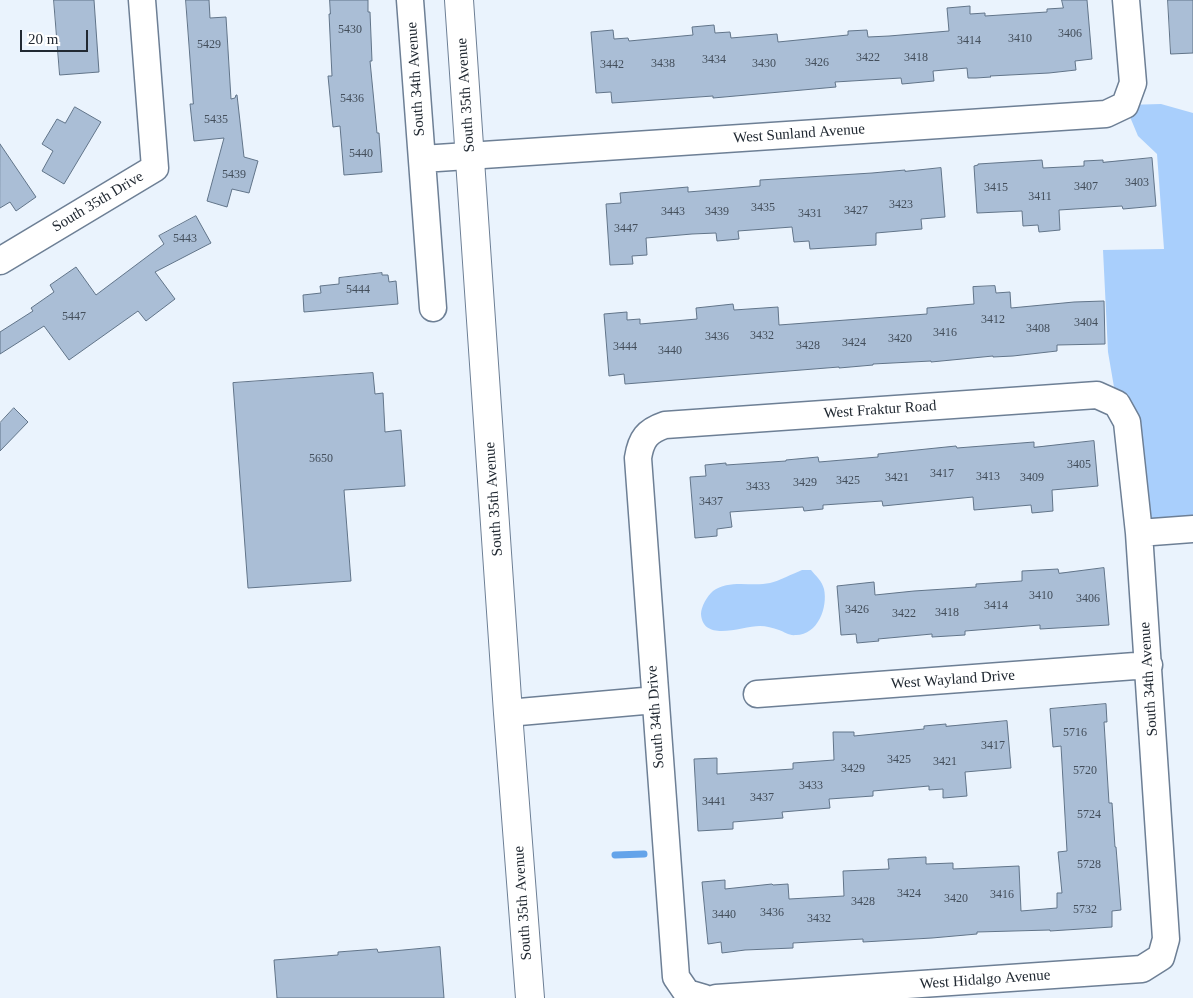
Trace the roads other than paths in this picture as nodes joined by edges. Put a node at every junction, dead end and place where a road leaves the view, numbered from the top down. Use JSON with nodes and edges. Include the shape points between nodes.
{"nodes":[{"id":1,"x":142,"y":0,"type":"edge"},
{"id":2,"x":410,"y":0,"type":"edge"},
{"id":3,"x":459,"y":0,"type":"edge"},
{"id":4,"x":1126,"y":0,"type":"edge"},
{"id":5,"x":470,"y":156,"type":"junction"},
{"id":6,"x":422,"y":159,"type":"junction"},
{"id":7,"x":0,"y":261,"type":"edge"},
{"id":8,"x":433,"y":308,"type":"dead end"},
{"id":9,"x":1117,"y":404,"type":"joint"},
{"id":10,"x":645,"y":438,"type":"joint"},
{"id":11,"x":1193,"y":529,"type":"edge"},
{"id":12,"x":1139,"y":533,"type":"junction"},
{"id":13,"x":1148,"y":665,"type":"junction"},
{"id":14,"x":757,"y":694,"type":"dead end"},
{"id":15,"x":655,"y":700,"type":"junction"},
{"id":16,"x":508,"y":713,"type":"junction"},
{"id":17,"x":1161,"y":957,"type":"joint"},
{"id":18,"x":696,"y":996,"type":"edge"},
{"id":19,"x":530,"y":998,"type":"edge"},
{"id":20,"x":716,"y":998,"type":"edge"}],
"edges":[{"from":1,"to":7,"type":"street","name":"South 35th Drive","via":[[155,168]]},
{"from":2,"to":6,"type":"street","name":"South 34th Avenue"},
{"from":3,"to":5,"type":"main road","name":"South 35th Avenue"},
{"from":4,"to":5,"type":"street","name":"West Sunland Avenue","via":[[1133,83],[1125,105],[1106,114]]},
{"from":5,"to":6,"type":"street","name":"South 34th Avenue"},
{"from":5,"to":16,"type":"main road","name":"South 35th Avenue"},
{"from":6,"to":8,"type":"street","name":"South 34th Avenue"},
{"from":9,"to":10,"type":"street","name":"West Fraktur Road","via":[[1097,395],[675,424],[654,429]]},
{"from":9,"to":12,"type":"street","name":"South 34th Avenue","via":[[1128,422]]},
{"from":10,"to":15,"type":"street","name":"South 34th Drive","via":[[638,458]]},
{"from":11,"to":12,"type":"street"},
{"from":12,"to":13,"type":"street","name":"South 34th Avenue"},
{"from":13,"to":14,"type":"street","name":"West Wayland Drive"},
{"from":13,"to":17,"type":"street","name":"South 34th Avenue","via":[[1166,939]]},
{"from":15,"to":16,"type":"street"},
{"from":15,"to":18,"type":"street","name":"South 34th Drive","via":[[676,976]]},
{"from":16,"to":19,"type":"main road","name":"South 35th Avenue"},
{"from":17,"to":20,"type":"street","name":"West Hidalgo Avenue","via":[[1142,969]]}]}
